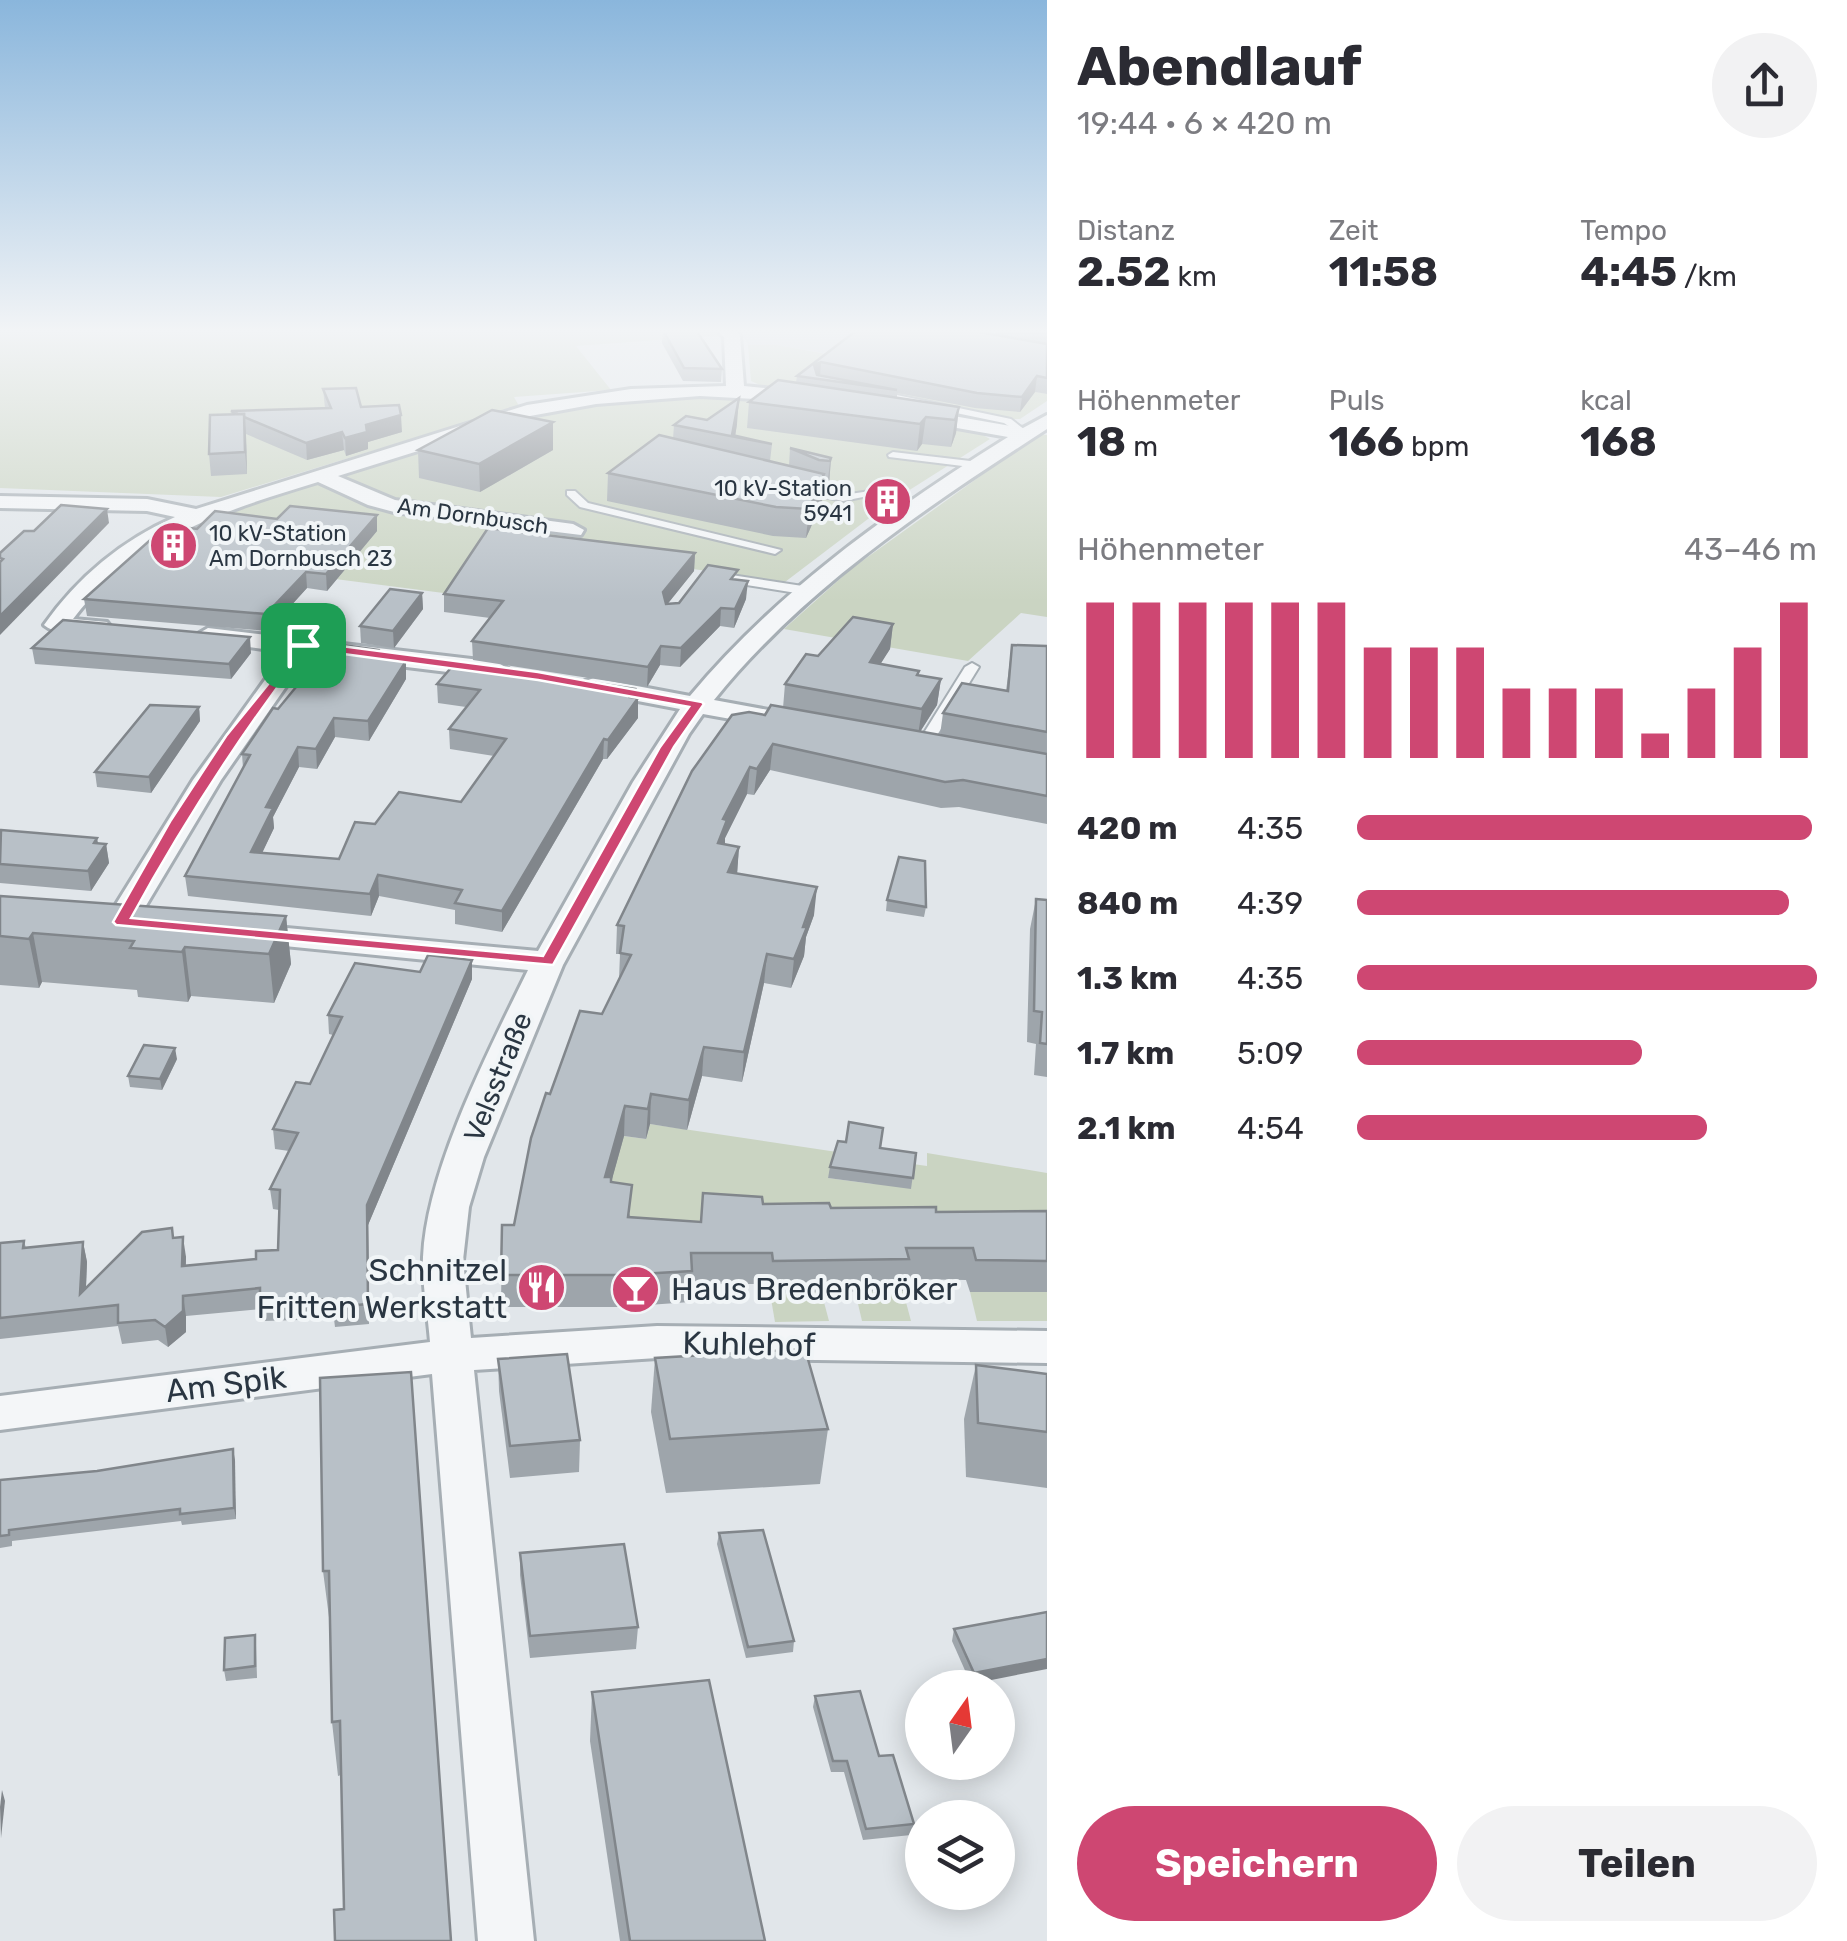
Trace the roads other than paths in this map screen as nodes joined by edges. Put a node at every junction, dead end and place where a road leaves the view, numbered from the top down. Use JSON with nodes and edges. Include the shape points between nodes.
{"nodes":[{"id":1,"x":496,"y":421,"type":"edge"},
{"id":2,"x":955,"y":421,"type":"edge"},
{"id":3,"x":1046,"y":421,"type":"edge"},
{"id":4,"x":1025,"y":434,"type":"junction"},
{"id":5,"x":893,"y":455,"type":"edge"},
{"id":6,"x":978,"y":465,"type":"junction"},
{"id":7,"x":320,"y":475,"type":"junction"},
{"id":8,"x":787,"y":483,"type":"edge"},
{"id":9,"x":877,"y":492,"type":"dead end"},
{"id":10,"x":571,"y":493,"type":"dead end"},
{"id":11,"x":0,"y":502,"type":"edge"},
{"id":12,"x":196,"y":515,"type":"junction"},
{"id":13,"x":572,"y":530,"type":"dead end"},
{"id":14,"x":775,"y":550,"type":"dead end"},
{"id":15,"x":702,"y":575,"type":"edge"},
{"id":16,"x":809,"y":591,"type":"junction"},
{"id":17,"x":118,"y":628,"type":"edge"},
{"id":18,"x":174,"y":632,"type":"edge"},
{"id":19,"x":303,"y":645,"type":"junction"},
{"id":20,"x":972,"y":666,"type":"dead end"},
{"id":21,"x":519,"y":674,"type":"edge"},
{"id":22,"x":575,"y":683,"type":"edge"},
{"id":23,"x":697,"y":704,"type":"junction"},
{"id":24,"x":810,"y":726,"type":"edge"},
{"id":25,"x":914,"y":746,"type":"joint"},
{"id":26,"x":958,"y":754,"type":"edge"},
{"id":27,"x":82,"y":919,"type":"edge"},
{"id":28,"x":221,"y":931,"type":"edge"},
{"id":29,"x":548,"y":962,"type":"junction"},
{"id":30,"x":1047,"y":1347,"type":"edge"},
{"id":31,"x":452,"y":1355,"type":"junction"},
{"id":32,"x":0,"y":1413,"type":"edge"},
{"id":33,"x":506,"y":1941,"type":"edge"}],
"edges":[{"from":1,"to":7,"type":"street","name":"Am Dornbusch"},
{"from":2,"to":4,"type":"street","name":"Am Dornbusch"},
{"from":3,"to":4,"type":"street","name":"Velsstraße"},
{"from":4,"to":6,"type":"street","name":"Velsstraße"},
{"from":5,"to":6,"type":"lane"},
{"from":6,"to":16,"type":"street","name":"Velsstraße","via":[[865,543]]},
{"from":7,"to":12,"type":"street","name":"Am Dornbusch"},
{"from":7,"to":13,"type":"street","name":"Am Dornbusch","via":[[394,506]]},
{"from":8,"to":9,"type":"lane","via":[[843,498]]},
{"from":10,"to":14,"type":"lane","via":[[584,504]]},
{"from":11,"to":12,"type":"street","name":"Am Dornbusch","via":[[148,505]]},
{"from":12,"to":17,"type":"street","name":"Am Dornbusch","via":[[97,573],[56,625]]},
{"from":15,"to":16,"type":"lane"},
{"from":16,"to":23,"type":"street","name":"Velsstraße"},
{"from":18,"to":19,"type":"street"},
{"from":19,"to":21,"type":"street"},
{"from":19,"to":27,"type":"street","via":[[178,820],[137,924]]},
{"from":20,"to":25,"type":"lane","via":[[959,695]]},
{"from":22,"to":23,"type":"street"},
{"from":23,"to":24,"type":"street"},
{"from":23,"to":29,"type":"street","name":"Velsstraße"},
{"from":25,"to":26,"type":"street"},
{"from":28,"to":29,"type":"street"},
{"from":29,"to":31,"type":"street","name":"Velsstraße","via":[[445,1218]]},
{"from":30,"to":31,"type":"street","name":"Kuhlehof","via":[[656,1342]]},
{"from":31,"to":32,"type":"street","name":"Am Spik"},
{"from":31,"to":33,"type":"street","name":"Velsstraße"}]}
